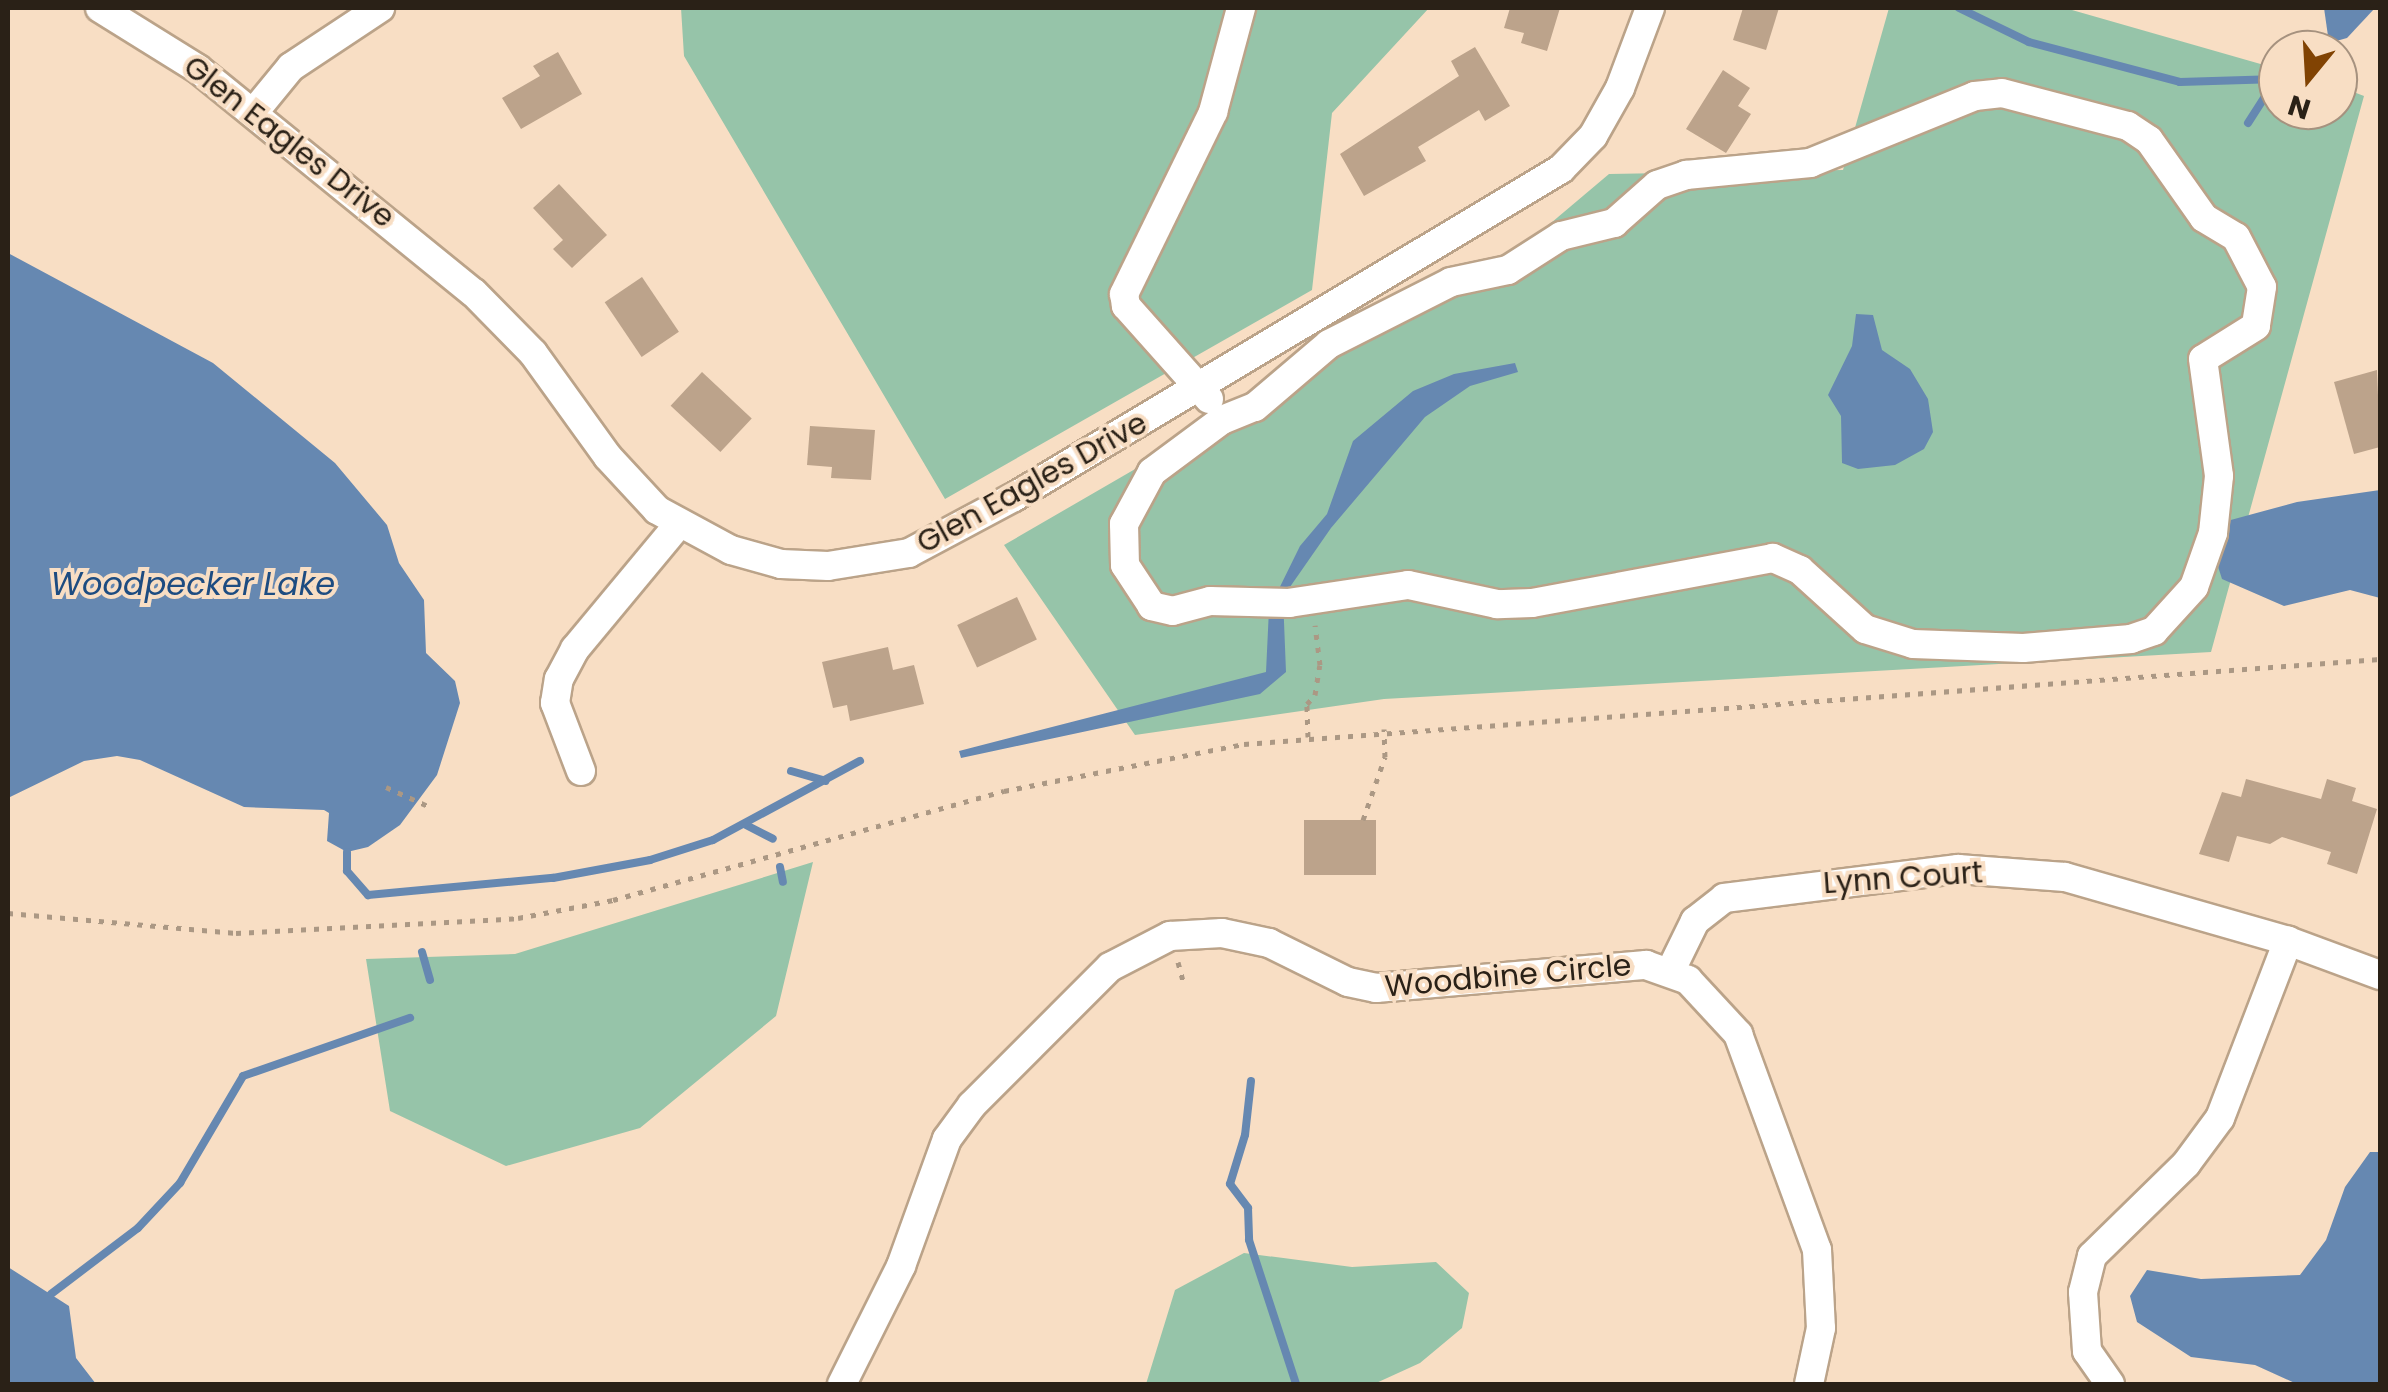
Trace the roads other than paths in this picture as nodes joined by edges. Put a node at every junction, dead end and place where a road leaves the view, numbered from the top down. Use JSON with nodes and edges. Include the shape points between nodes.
{"nodes":[{"id":1,"x":100,"y":8,"type":"edge"},
{"id":2,"x":380,"y":8,"type":"edge"},
{"id":3,"x":1240,"y":8,"type":"edge"},
{"id":4,"x":1650,"y":8,"type":"edge"},
{"id":5,"x":254,"y":112,"type":"junction"},
{"id":6,"x":1201,"y":387,"type":"junction"},
{"id":7,"x":1222,"y":420,"type":"junction"},
{"id":8,"x":678,"y":526,"type":"junction"},
{"id":9,"x":581,"y":771,"type":"dead end"},
{"id":10,"x":2288,"y":941,"type":"junction"},
{"id":11,"x":1670,"y":972,"type":"junction"},
{"id":12,"x":2380,"y":975,"type":"edge"},
{"id":13,"x":842,"y":1384,"type":"edge"},
{"id":14,"x":1809,"y":1384,"type":"edge"},
{"id":15,"x":2110,"y":1384,"type":"edge"}],
"edges":[{"from":1,"to":5,"type":"street","name":"Glen Eagles Drive"},
{"from":2,"to":5,"type":"street","via":[[291,67]]},
{"from":3,"to":6,"type":"street","via":[[1213,112],[1124,294],[1126,306]]},
{"from":4,"to":6,"type":"street","name":"Glen Eagles Drive","via":[[1620,88],[1593,136],[1560,170]]},
{"from":5,"to":8,"type":"street","name":"Glen Eagles Drive","via":[[474,293],[533,354],[638,492]]},
{"from":6,"to":7,"type":"street"},
{"from":6,"to":8,"type":"street","name":"Glen Eagles Drive","via":[[1014,497],[909,552],[874,562],[782,564]]},
{"from":7,"to":7,"type":"street","via":[[1254,407],[1330,344],[1451,282],[1508,270],[1562,236],[1614,223],[1657,184],[1810,163],[1974,96],[2002,93],[2128,126],[2164,155],[2204,218],[2236,237],[2262,286],[2256,326],[2202,359],[2219,476],[2204,563],[2180,607],[2142,636],[2023,648],[1886,638],[1848,618],[1800,570],[1773,558],[1532,603],[1497,604],[1408,584],[1162,610],[1142,596],[1124,565],[1124,524],[1138,490],[1164,462]]},
{"from":8,"to":9,"type":"street","via":[[574,649],[559,679],[554,702]]},
{"from":10,"to":11,"type":"street","name":"Lynn Court","via":[[2065,877],[1958,869],[1724,898],[1695,922]]},
{"from":10,"to":12,"type":"street","name":"Lynn Court"},
{"from":10,"to":15,"type":"street","via":[[2220,1118],[2186,1164],[2092,1256],[2083,1292],[2088,1351]]},
{"from":11,"to":13,"type":"street","name":"Woodbine Circle","via":[[1606,966],[1376,988],[1269,943],[1222,932],[1170,936],[1110,967],[955,1128],[901,1266]]},
{"from":11,"to":14,"type":"street","name":"Woodbine Circle","via":[[1708,996],[1738,1034],[1816,1250],[1821,1328]]}]}
